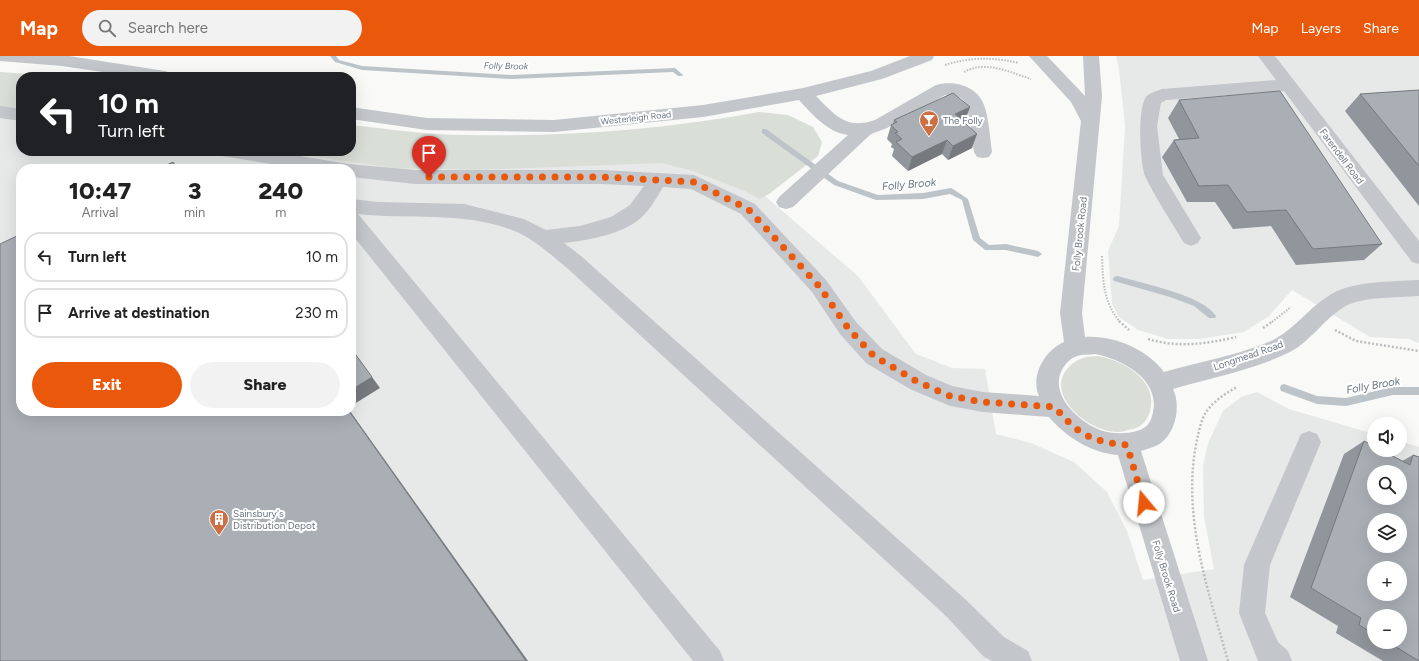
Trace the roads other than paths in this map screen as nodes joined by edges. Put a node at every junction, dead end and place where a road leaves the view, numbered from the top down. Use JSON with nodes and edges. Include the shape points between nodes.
{"nodes":[{"id":1,"x":0,"y":56,"type":"edge"},
{"id":2,"x":1037,"y":56,"type":"edge"},
{"id":3,"x":1092,"y":56,"type":"edge"},
{"id":4,"x":1266,"y":56,"type":"edge"},
{"id":5,"x":920,"y":57,"type":"edge"},
{"id":6,"x":140,"y":72,"type":"edge"},
{"id":7,"x":1288,"y":86,"type":"junction"},
{"id":8,"x":803,"y":94,"type":"junction"},
{"id":9,"x":0,"y":112,"type":"edge"},
{"id":10,"x":16,"y":114,"type":"edge"},
{"id":11,"x":356,"y":114,"type":"edge"},
{"id":12,"x":1090,"y":121,"type":"junction"},
{"id":13,"x":865,"y":130,"type":"junction"},
{"id":14,"x":983,"y":152,"type":"dead end"},
{"id":15,"x":260,"y":156,"type":"edge"},
{"id":16,"x":311,"y":164,"type":"edge"},
{"id":17,"x":356,"y":171,"type":"edge"},
{"id":18,"x":658,"y":180,"type":"junction"},
{"id":19,"x":786,"y":202,"type":"dead end"},
{"id":20,"x":356,"y":207,"type":"edge"},
{"id":21,"x":356,"y":225,"type":"edge"},
{"id":22,"x":544,"y":238,"type":"junction"},
{"id":23,"x":1191,"y":238,"type":"dead end"},
{"id":24,"x":1419,"y":256,"type":"edge"},
{"id":25,"x":1419,"y":288,"type":"edge"},
{"id":26,"x":1076,"y":347,"type":"junction"},
{"id":27,"x":1159,"y":383,"type":"junction"},
{"id":28,"x":1055,"y":407,"type":"junction"},
{"id":29,"x":1310,"y":442,"type":"dead end"},
{"id":30,"x":1127,"y":445,"type":"junction"},
{"id":31,"x":710,"y":661,"type":"edge"},
{"id":32,"x":1018,"y":661,"type":"edge"},
{"id":33,"x":1194,"y":661,"type":"edge"},
{"id":34,"x":1278,"y":661,"type":"edge"}],
"edges":[{"from":1,"to":6,"type":"street","via":[[104,65]]},
{"from":2,"to":12,"type":"street","via":[[1078,98]]},
{"from":3,"to":12,"type":"street","name":"Folly Brook Road","via":[[1094,104]]},
{"from":4,"to":7,"type":"street","name":"Farendell Road"},
{"from":5,"to":8,"type":"street","name":"Westerleigh Road","via":[[876,75]]},
{"from":7,"to":23,"type":"street","via":[[1162,95],[1154,100],[1148,126],[1154,176]]},
{"from":7,"to":24,"type":"street","name":"Farendell Road"},
{"from":8,"to":11,"type":"street","name":"Westerleigh Road","via":[[703,111],[554,126],[427,124]]},
{"from":8,"to":13,"type":"street","via":[[829,120],[846,129]]},
{"from":9,"to":10,"type":"street"},
{"from":12,"to":26,"type":"street","name":"Folly Brook Road","via":[[1071,313]]},
{"from":13,"to":14,"type":"street","via":[[881,124],[942,89],[956,89],[968,95],[975,105]]},
{"from":13,"to":19,"type":"street"},
{"from":15,"to":16,"type":"street"},
{"from":17,"to":18,"type":"street","via":[[415,177],[602,177]]},
{"from":18,"to":22,"type":"street","via":[[642,205],[629,217],[593,230]]},
{"from":18,"to":28,"type":"street","via":[[694,182],[748,209],[819,286],[848,328],[874,356],[918,382],[950,396],[983,402]]},
{"from":20,"to":22,"type":"street","via":[[378,210],[464,211],[517,224]]},
{"from":21,"to":31,"type":"street"},
{"from":22,"to":32,"type":"street","via":[[574,262],[945,598],[994,647]]},
{"from":25,"to":27,"type":"street","name":"Longmead Road","via":[[1355,294],[1336,301],[1282,345]]},
{"from":26,"to":27,"type":"street","via":[[1095,345],[1110,348],[1135,359],[1151,372]]},
{"from":26,"to":28,"type":"street","via":[[1063,352],[1048,373],[1048,390]]},
{"from":27,"to":30,"type":"street","via":[[1164,394],[1166,410],[1162,426],[1151,437]]},
{"from":28,"to":30,"type":"street","via":[[1069,424],[1087,436],[1107,443]]},
{"from":29,"to":34,"type":"street","via":[[1257,565],[1252,614],[1268,652]]},
{"from":30,"to":33,"type":"street","name":"Folly Brook Road"}]}
